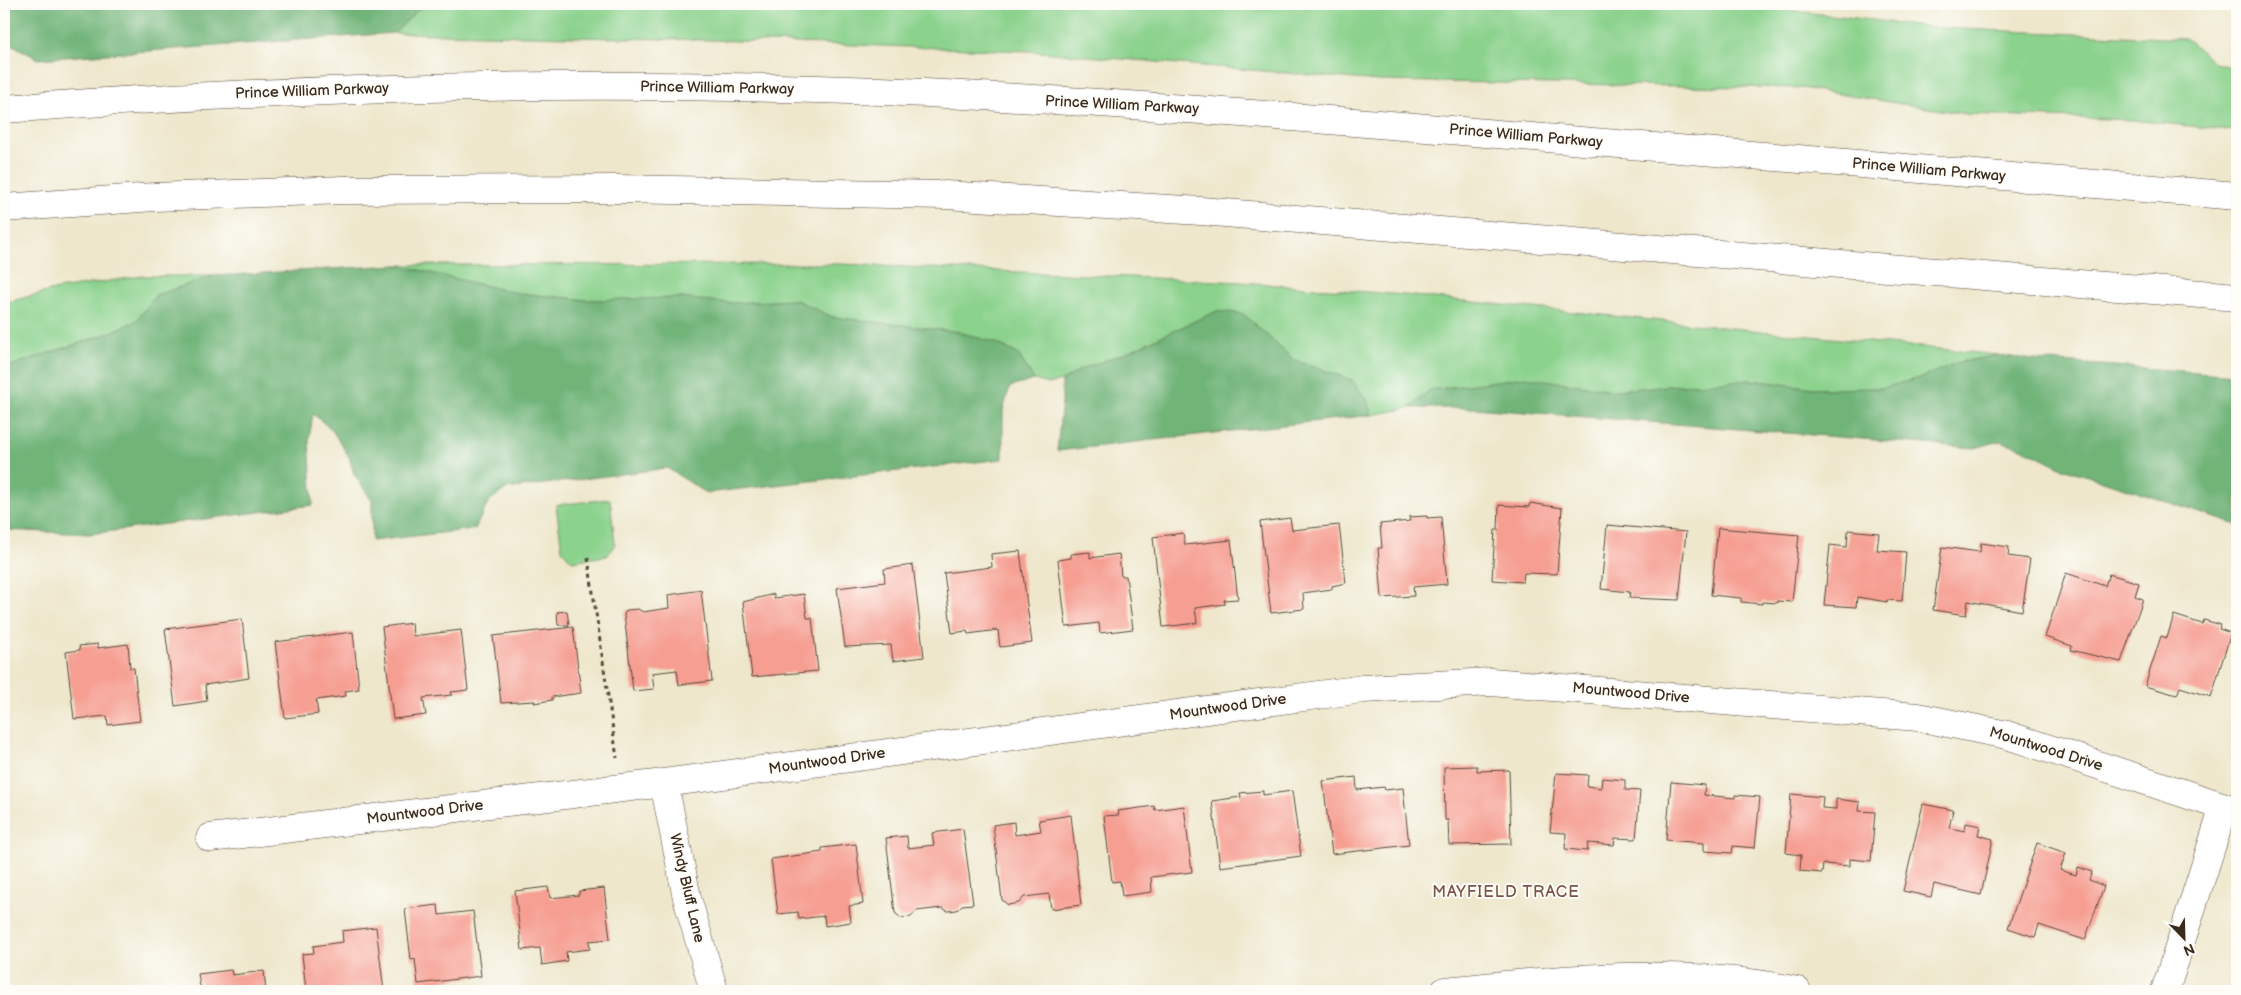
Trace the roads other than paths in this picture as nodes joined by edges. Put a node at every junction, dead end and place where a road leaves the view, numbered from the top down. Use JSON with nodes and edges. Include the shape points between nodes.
{"nodes":[{"id":1,"x":4,"y":109,"type":"edge"},
{"id":2,"x":2237,"y":196,"type":"edge"},
{"id":3,"x":4,"y":208,"type":"edge"},
{"id":4,"x":2237,"y":297,"type":"edge"},
{"id":5,"x":664,"y":784,"type":"junction"},
{"id":6,"x":2231,"y":809,"type":"edge"},
{"id":7,"x":210,"y":838,"type":"dead end"},
{"id":8,"x":714,"y":991,"type":"edge"},
{"id":9,"x":1445,"y":991,"type":"edge"},
{"id":10,"x":1796,"y":991,"type":"edge"},
{"id":11,"x":2165,"y":991,"type":"edge"}],
"edges":[{"from":1,"to":2,"type":"main road","name":"Prince William Parkway","via":[[159,97],[360,89],[611,86],[878,91],[1157,106]]},
{"from":3,"to":4,"type":"main road","via":[[154,197],[344,190],[618,189],[945,195],[1201,211]]},
{"from":5,"to":6,"type":"main road","name":"Mountwood Drive","via":[[1363,689],[1492,682],[1918,717],[2007,734]]},
{"from":5,"to":7,"type":"main road","name":"Mountwood Drive"},
{"from":5,"to":8,"type":"main road","name":"Windy Bluff Lane","via":[[687,898]]},
{"from":6,"to":11,"type":"main road"},
{"from":9,"to":10,"type":"main road","via":[[1603,978],[1684,977],[1754,982]]}]}
